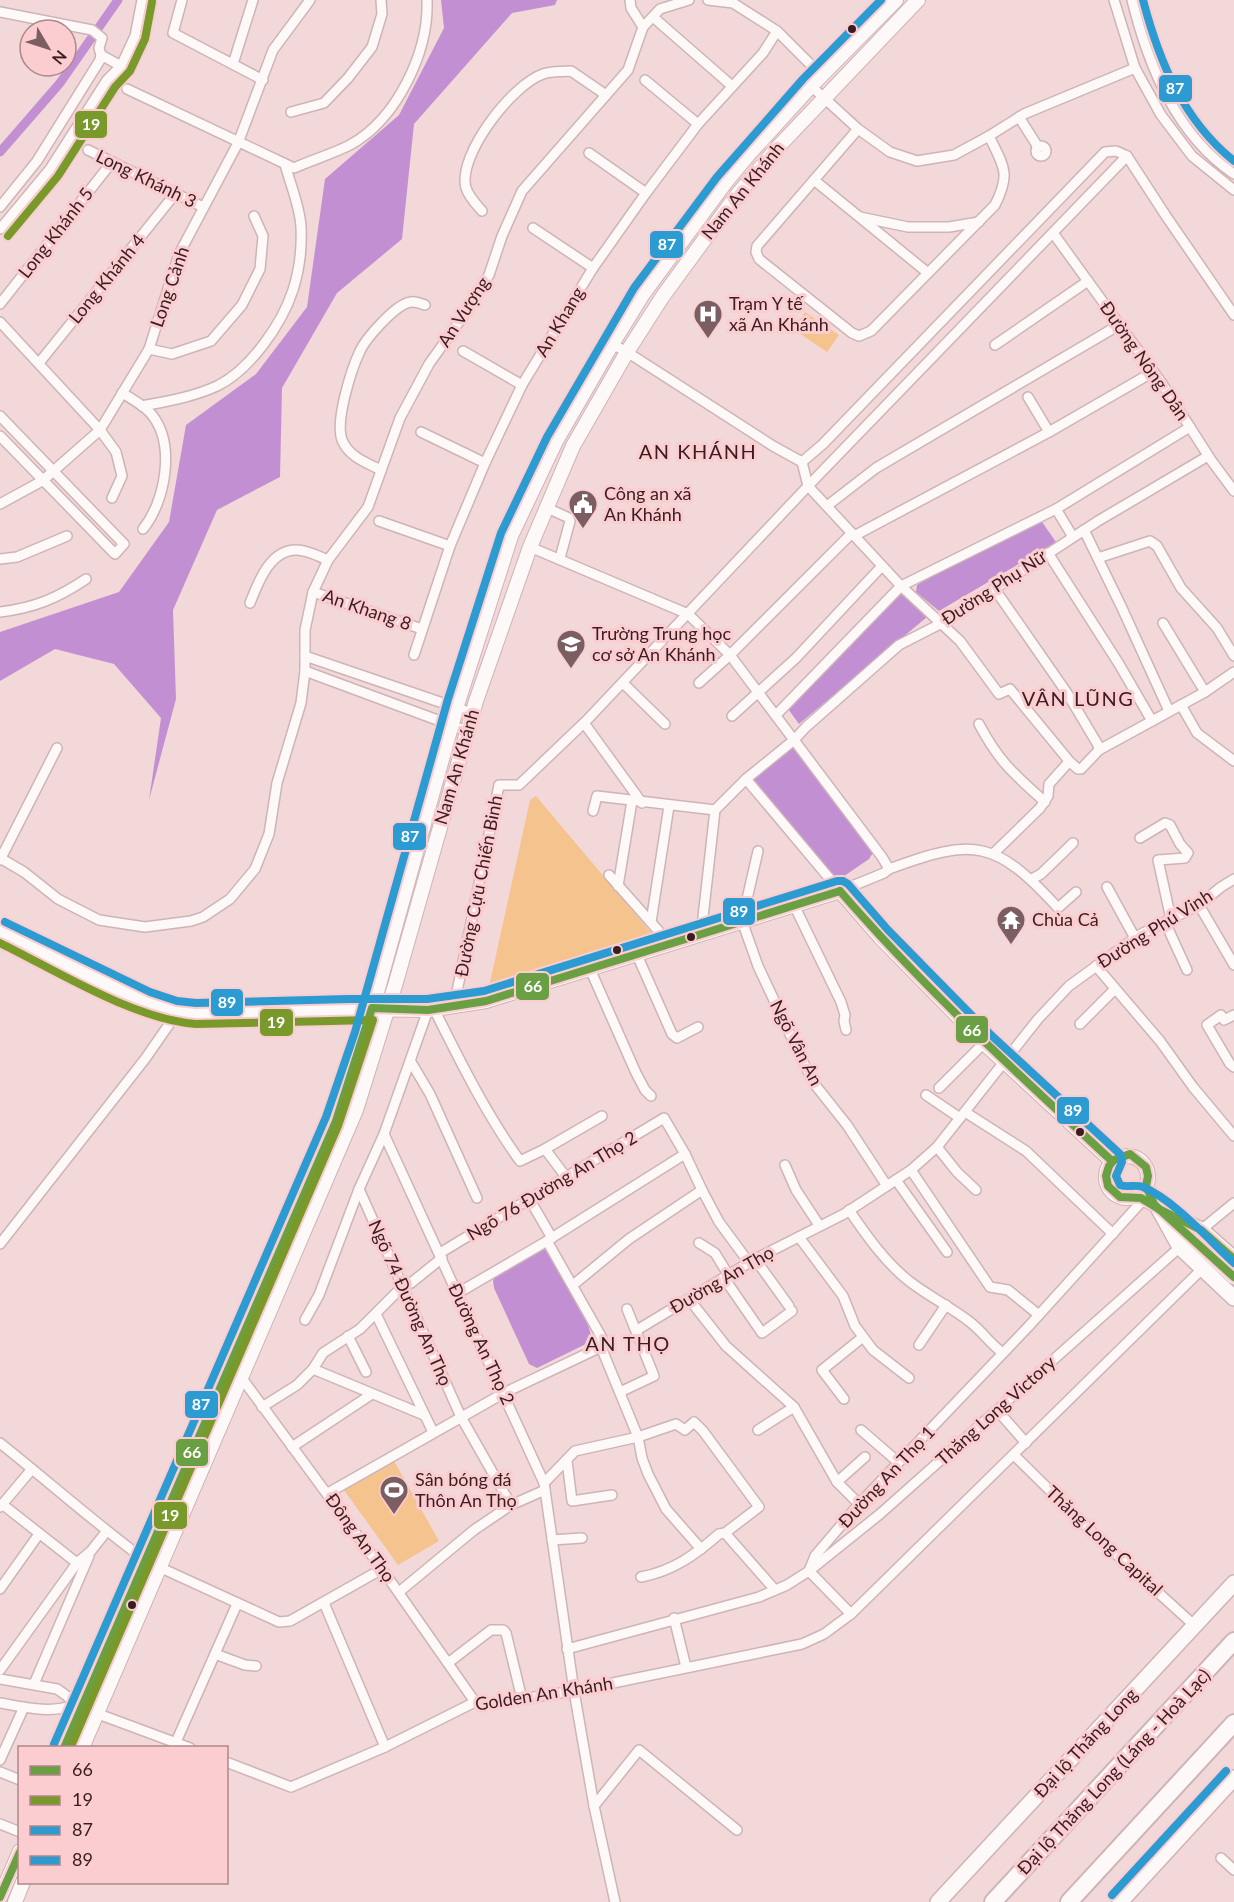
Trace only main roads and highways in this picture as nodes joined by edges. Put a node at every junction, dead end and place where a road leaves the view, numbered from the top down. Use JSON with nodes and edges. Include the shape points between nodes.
{"nodes":[{"id":1,"x":1234,"y":1259,"type":"edge"},
{"id":2,"x":1234,"y":1298,"type":"edge"},
{"id":3,"x":1234,"y":1583,"type":"edge"},
{"id":4,"x":1234,"y":1641,"type":"edge"},
{"id":5,"x":1234,"y":1723,"type":"edge"},
{"id":6,"x":1234,"y":1778,"type":"edge"},
{"id":7,"x":938,"y":1902,"type":"edge"},
{"id":8,"x":993,"y":1902,"type":"edge"},
{"id":9,"x":1069,"y":1902,"type":"edge"},
{"id":10,"x":1120,"y":1902,"type":"edge"}],
"edges":[{"from":1,"to":2,"type":"main road","via":[[1201,1230],[1148,1199],[1180,1247]]},
{"from":3,"to":7,"type":"main road","name":"Đại lộ Thăng Long"},
{"from":4,"to":8,"type":"highway","name":"Đại lộ Thăng Long (Láng - Hoà Lạc)"},
{"from":5,"to":9,"type":"highway"},
{"from":6,"to":10,"type":"main road"}]}
